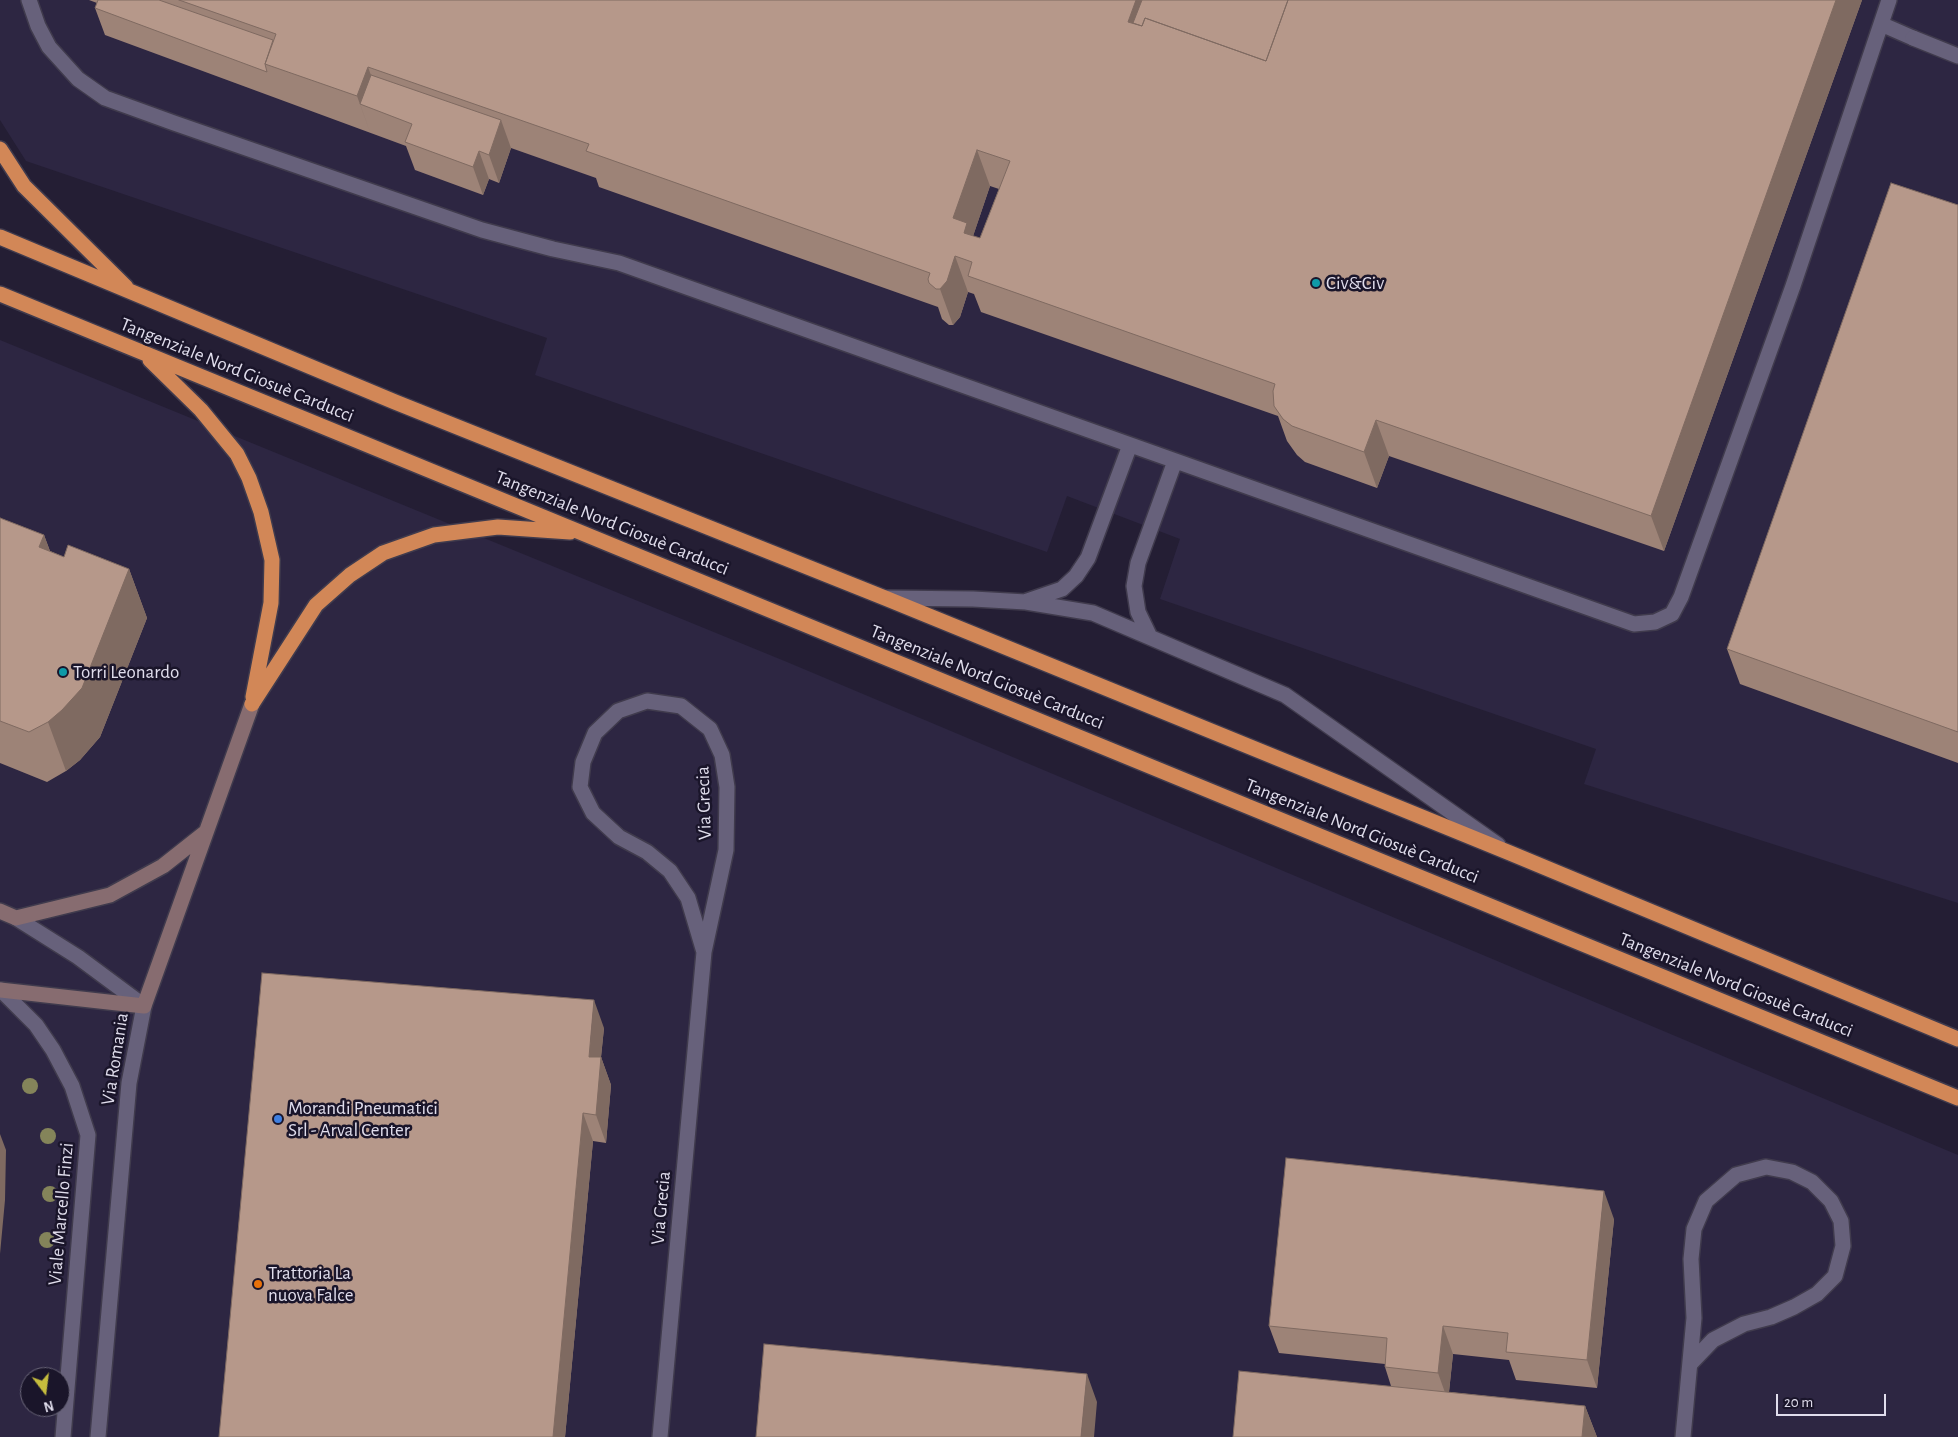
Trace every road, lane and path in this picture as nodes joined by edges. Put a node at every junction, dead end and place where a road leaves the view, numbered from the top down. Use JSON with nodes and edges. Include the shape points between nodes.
{"nodes":[{"id":1,"x":29,"y":0,"type":"edge"},
{"id":2,"x":1889,"y":0,"type":"edge"},
{"id":3,"x":1881,"y":24,"type":"junction"},
{"id":4,"x":1958,"y":56,"type":"edge"},
{"id":5,"x":0,"y":149,"type":"edge"},
{"id":6,"x":0,"y":237,"type":"edge"},
{"id":7,"x":133,"y":293,"type":"junction"},
{"id":8,"x":0,"y":294,"type":"edge"},
{"id":9,"x":146,"y":355,"type":"junction"},
{"id":10,"x":1130,"y":445,"type":"junction"},
{"id":11,"x":1175,"y":461,"type":"junction"},
{"id":12,"x":584,"y":533,"type":"junction"},
{"id":13,"x":885,"y":598,"type":"junction"},
{"id":14,"x":1026,"y":602,"type":"junction"},
{"id":15,"x":1150,"y":637,"type":"junction"},
{"id":16,"x":252,"y":704,"type":"junction"},
{"id":17,"x":207,"y":831,"type":"junction"},
{"id":18,"x":1510,"y":853,"type":"junction"},
{"id":19,"x":0,"y":911,"type":"edge"},
{"id":20,"x":16,"y":918,"type":"junction"},
{"id":21,"x":704,"y":952,"type":"junction"},
{"id":22,"x":1,"y":990,"type":"edge"},
{"id":23,"x":144,"y":1006,"type":"junction"},
{"id":24,"x":1958,"y":1039,"type":"edge"},
{"id":25,"x":1958,"y":1098,"type":"edge"},
{"id":26,"x":1690,"y":1364,"type":"junction"},
{"id":27,"x":63,"y":1437,"type":"edge"},
{"id":28,"x":98,"y":1437,"type":"edge"},
{"id":29,"x":660,"y":1437,"type":"edge"},
{"id":30,"x":1683,"y":1437,"type":"edge"}],
"edges":[{"from":1,"to":10,"type":"street","via":[[49,47],[78,80],[105,98],[482,230],[627,265]]},
{"from":2,"to":3,"type":"street"},
{"from":3,"to":4,"type":"street"},
{"from":3,"to":11,"type":"street","via":[[1793,286],[1672,614],[1655,622],[1634,624]]},
{"from":5,"to":7,"type":"highway","via":[[24,186]]},
{"from":6,"to":7,"type":"highway","name":"Tangenziale Nord Giosuè Carducci"},
{"from":7,"to":13,"type":"highway","name":"Tangenziale Nord Giosuè Carducci","via":[[395,402]]},
{"from":8,"to":9,"type":"highway","name":"Tangenziale Nord Giosuè Carducci"},
{"from":9,"to":12,"type":"highway","name":"Tangenziale Nord Giosuè Carducci"},
{"from":9,"to":16,"type":"highway","via":[[201,410],[237,454],[261,512],[272,560],[272,603]]},
{"from":10,"to":11,"type":"street"},
{"from":10,"to":14,"type":"street","via":[[1088,558],[1062,589]]},
{"from":11,"to":15,"type":"street","via":[[1135,578],[1138,612]]},
{"from":12,"to":16,"type":"highway","via":[[498,527],[434,535],[383,553],[350,575],[316,605]]},
{"from":12,"to":25,"type":"highway","name":"Tangenziale Nord Giosuè Carducci"},
{"from":13,"to":14,"type":"street"},
{"from":13,"to":18,"type":"highway","name":"Tangenziale Nord Giosuè Carducci"},
{"from":14,"to":15,"type":"street","via":[[1093,613]]},
{"from":15,"to":18,"type":"street","via":[[1285,695]]},
{"from":16,"to":17,"type":"street","name":"Via Romania"},
{"from":17,"to":20,"type":"street","via":[[164,866],[110,895]]},
{"from":17,"to":23,"type":"street","name":"Via Romania"},
{"from":18,"to":24,"type":"highway","name":"Tangenziale Nord Giosuè Carducci"},
{"from":19,"to":20,"type":"street"},
{"from":20,"to":23,"type":"street","via":[[78,957]]},
{"from":21,"to":21,"type":"street","name":"Via Grecia","via":[[726,850],[727,787],[722,755],[710,729],[681,706],[647,701],[618,712],[595,733],[582,762],[580,787],[593,813],[619,837],[647,852],[670,871],[688,898]]},
{"from":21,"to":29,"type":"street","name":"Via Grecia"},
{"from":22,"to":23,"type":"street","name":"Viale Marcello Finzi"},
{"from":22,"to":27,"type":"street","name":"Viale Marcello Finzi","via":[[36,1025],[53,1050],[72,1086],[88,1136]]},
{"from":23,"to":28,"type":"street","name":"Via Romania","via":[[129,1083]]},
{"from":26,"to":26,"type":"street","via":[[1713,1340],[1744,1324],[1794,1307],[1817,1294],[1835,1276],[1844,1246],[1841,1221],[1832,1201],[1812,1182],[1792,1172],[1766,1167],[1736,1175],[1706,1201],[1694,1229],[1691,1259],[1694,1318]]},
{"from":26,"to":30,"type":"street"}]}
